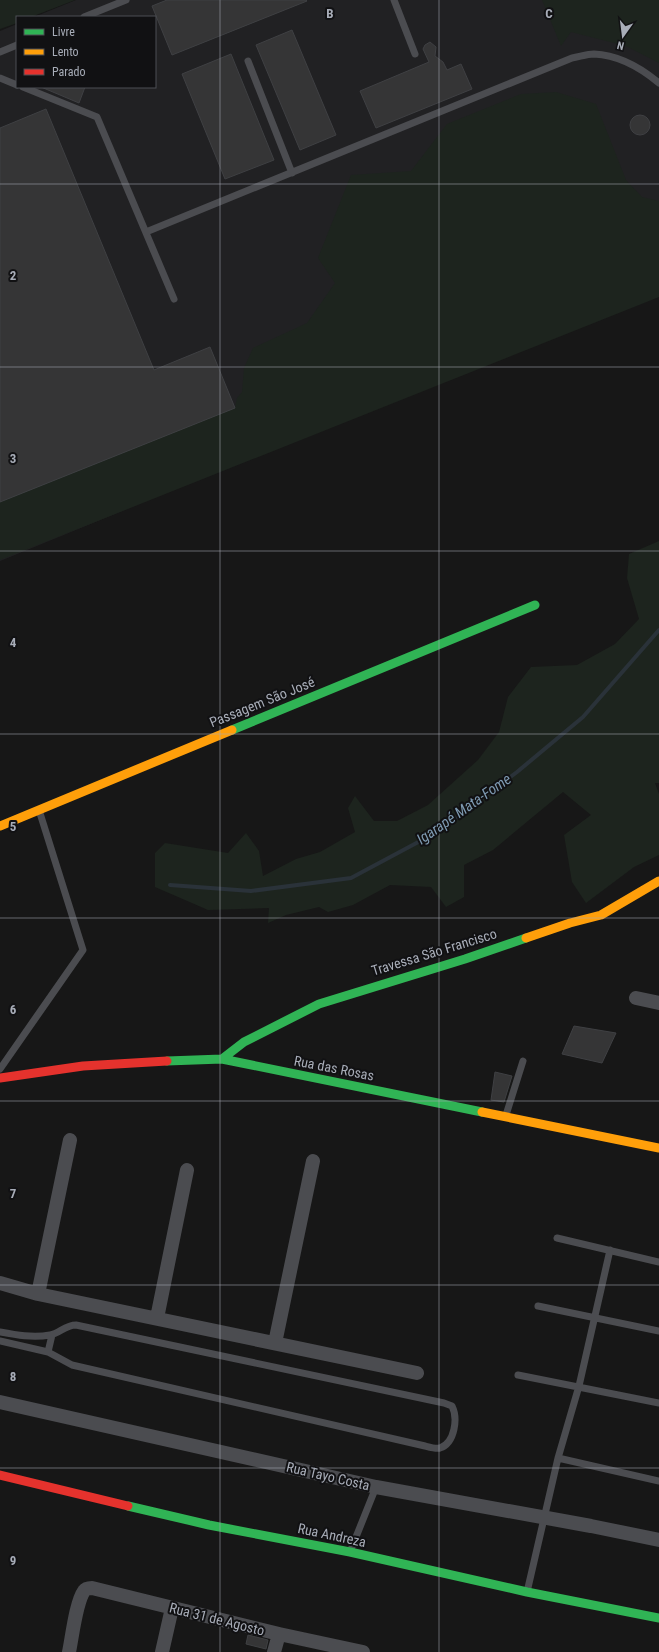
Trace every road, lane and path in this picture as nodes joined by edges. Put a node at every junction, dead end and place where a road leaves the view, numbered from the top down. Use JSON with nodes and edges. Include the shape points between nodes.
{"nodes":[{"id":1,"x":126,"y":0,"type":"edge"},
{"id":2,"x":394,"y":0,"type":"edge"},
{"id":3,"x":86,"y":16,"type":"edge"},
{"id":4,"x":16,"y":45,"type":"edge"},
{"id":5,"x":0,"y":52,"type":"edge"},
{"id":6,"x":415,"y":54,"type":"dead end"},
{"id":7,"x":248,"y":60,"type":"dead end"},
{"id":8,"x":0,"y":78,"type":"edge"},
{"id":9,"x":659,"y":83,"type":"edge"},
{"id":10,"x":16,"y":85,"type":"edge"},
{"id":11,"x":25,"y":88,"type":"edge"},
{"id":12,"x":292,"y":173,"type":"junction"},
{"id":13,"x":146,"y":232,"type":"junction"},
{"id":14,"x":174,"y":299,"type":"dead end"},
{"id":15,"x":535,"y":605,"type":"dead end"},
{"id":16,"x":39,"y":810,"type":"junction"},
{"id":17,"x":0,"y":826,"type":"edge"},
{"id":18,"x":659,"y":882,"type":"edge"},
{"id":19,"x":636,"y":998,"type":"dead end"},
{"id":20,"x":659,"y":1004,"type":"edge"},
{"id":21,"x":222,"y":1059,"type":"junction"},
{"id":22,"x":523,"y":1061,"type":"dead end"},
{"id":23,"x":0,"y":1069,"type":"edge"},
{"id":24,"x":0,"y":1078,"type":"edge"},
{"id":25,"x":506,"y":1117,"type":"junction"},
{"id":26,"x":70,"y":1140,"type":"dead end"},
{"id":27,"x":659,"y":1148,"type":"edge"},
{"id":28,"x":313,"y":1161,"type":"dead end"},
{"id":29,"x":187,"y":1170,"type":"dead end"},
{"id":30,"x":557,"y":1238,"type":"dead end"},
{"id":31,"x":610,"y":1250,"type":"junction"},
{"id":32,"x":659,"y":1262,"type":"edge"},
{"id":33,"x":0,"y":1283,"type":"edge"},
{"id":34,"x":38,"y":1294,"type":"junction"},
{"id":35,"x":538,"y":1306,"type":"dead end"},
{"id":36,"x":157,"y":1318,"type":"junction"},
{"id":37,"x":594,"y":1318,"type":"junction"},
{"id":38,"x":659,"y":1331,"type":"edge"},
{"id":39,"x":0,"y":1332,"type":"edge"},
{"id":40,"x":52,"y":1335,"type":"junction"},
{"id":41,"x":0,"y":1341,"type":"edge"},
{"id":42,"x":274,"y":1343,"type":"junction"},
{"id":43,"x":48,"y":1352,"type":"junction"},
{"id":44,"x":417,"y":1373,"type":"dead end"},
{"id":45,"x":518,"y":1375,"type":"dead end"},
{"id":46,"x":579,"y":1386,"type":"junction"},
{"id":47,"x":0,"y":1402,"type":"edge"},
{"id":48,"x":659,"y":1403,"type":"edge"},
{"id":49,"x":558,"y":1458,"type":"junction"},
{"id":50,"x":0,"y":1475,"type":"edge"},
{"id":51,"x":659,"y":1481,"type":"edge"},
{"id":52,"x":376,"y":1487,"type":"junction"},
{"id":53,"x":544,"y":1518,"type":"junction"},
{"id":54,"x":659,"y":1540,"type":"edge"},
{"id":55,"x":350,"y":1552,"type":"junction"},
{"id":56,"x":527,"y":1592,"type":"junction"},
{"id":57,"x":172,"y":1608,"type":"junction"},
{"id":58,"x":659,"y":1618,"type":"edge"},
{"id":59,"x":279,"y":1634,"type":"junction"},
{"id":60,"x":69,"y":1652,"type":"edge"},
{"id":61,"x":162,"y":1652,"type":"edge"},
{"id":62,"x":274,"y":1652,"type":"edge"},
{"id":63,"x":363,"y":1652,"type":"edge"}],
"edges":[{"from":1,"to":3,"type":"lane"},
{"from":2,"to":6,"type":"lane"},
{"from":4,"to":5,"type":"lane"},
{"from":7,"to":12,"type":"lane"},
{"from":8,"to":10,"type":"lane"},
{"from":9,"to":12,"type":"lane","via":[[649,74],[614,58],[593,54],[572,58]]},
{"from":11,"to":13,"type":"lane","via":[[97,117]]},
{"from":12,"to":13,"type":"lane"},
{"from":13,"to":14,"type":"lane"},
{"from":15,"to":16,"type":"street","name":"Passagem São José"},
{"from":16,"to":17,"type":"street","name":"Passagem São José"},
{"from":16,"to":23,"type":"lane","via":[[83,950]]},
{"from":18,"to":21,"type":"street","name":"Travessa São Francisco","via":[[601,915],[319,1004],[250,1038]]},
{"from":19,"to":20,"type":"street"},
{"from":21,"to":24,"type":"street","name":"Rua das Rosas","via":[[92,1066]]},
{"from":21,"to":25,"type":"street","name":"Rua das Rosas"},
{"from":22,"to":25,"type":"lane"},
{"from":25,"to":27,"type":"street","name":"Rua das Rosas"},
{"from":26,"to":34,"type":"street"},
{"from":28,"to":42,"type":"street"},
{"from":29,"to":36,"type":"street"},
{"from":30,"to":31,"type":"lane"},
{"from":31,"to":32,"type":"lane"},
{"from":31,"to":37,"type":"lane"},
{"from":33,"to":34,"type":"street"},
{"from":34,"to":36,"type":"street"},
{"from":35,"to":37,"type":"lane"},
{"from":36,"to":42,"type":"street"},
{"from":37,"to":38,"type":"lane"},
{"from":37,"to":46,"type":"lane"},
{"from":39,"to":40,"type":"lane","via":[[22,1336]]},
{"from":40,"to":43,"type":"lane"},
{"from":40,"to":43,"type":"lane","via":[[69,1325],[83,1326],[444,1403],[452,1406],[455,1419],[450,1440],[439,1448],[72,1365]]},
{"from":41,"to":43,"type":"lane"},
{"from":42,"to":44,"type":"street"},
{"from":45,"to":46,"type":"lane"},
{"from":46,"to":48,"type":"lane"},
{"from":46,"to":49,"type":"lane"},
{"from":47,"to":52,"type":"street","name":"Rua Tayo Costa"},
{"from":49,"to":51,"type":"lane"},
{"from":49,"to":53,"type":"lane"},
{"from":50,"to":55,"type":"street","name":"Rua Andreza","via":[[209,1525]]},
{"from":52,"to":53,"type":"street","name":"Rua Tayo Costa"},
{"from":52,"to":55,"type":"lane"},
{"from":53,"to":54,"type":"street","name":"Rua Tayo Costa"},
{"from":53,"to":56,"type":"lane"},
{"from":55,"to":56,"type":"street","name":"Rua Andreza"},
{"from":56,"to":58,"type":"street","name":"Rua Andreza"},
{"from":57,"to":59,"type":"street","name":"Rua 31 de Agosto"},
{"from":57,"to":60,"type":"street","name":"Rua 31 de Agosto","via":[[87,1588],[80,1602]]},
{"from":57,"to":61,"type":"street"},
{"from":59,"to":62,"type":"street"},
{"from":59,"to":63,"type":"street","name":"Rua 31 de Agosto"}]}
